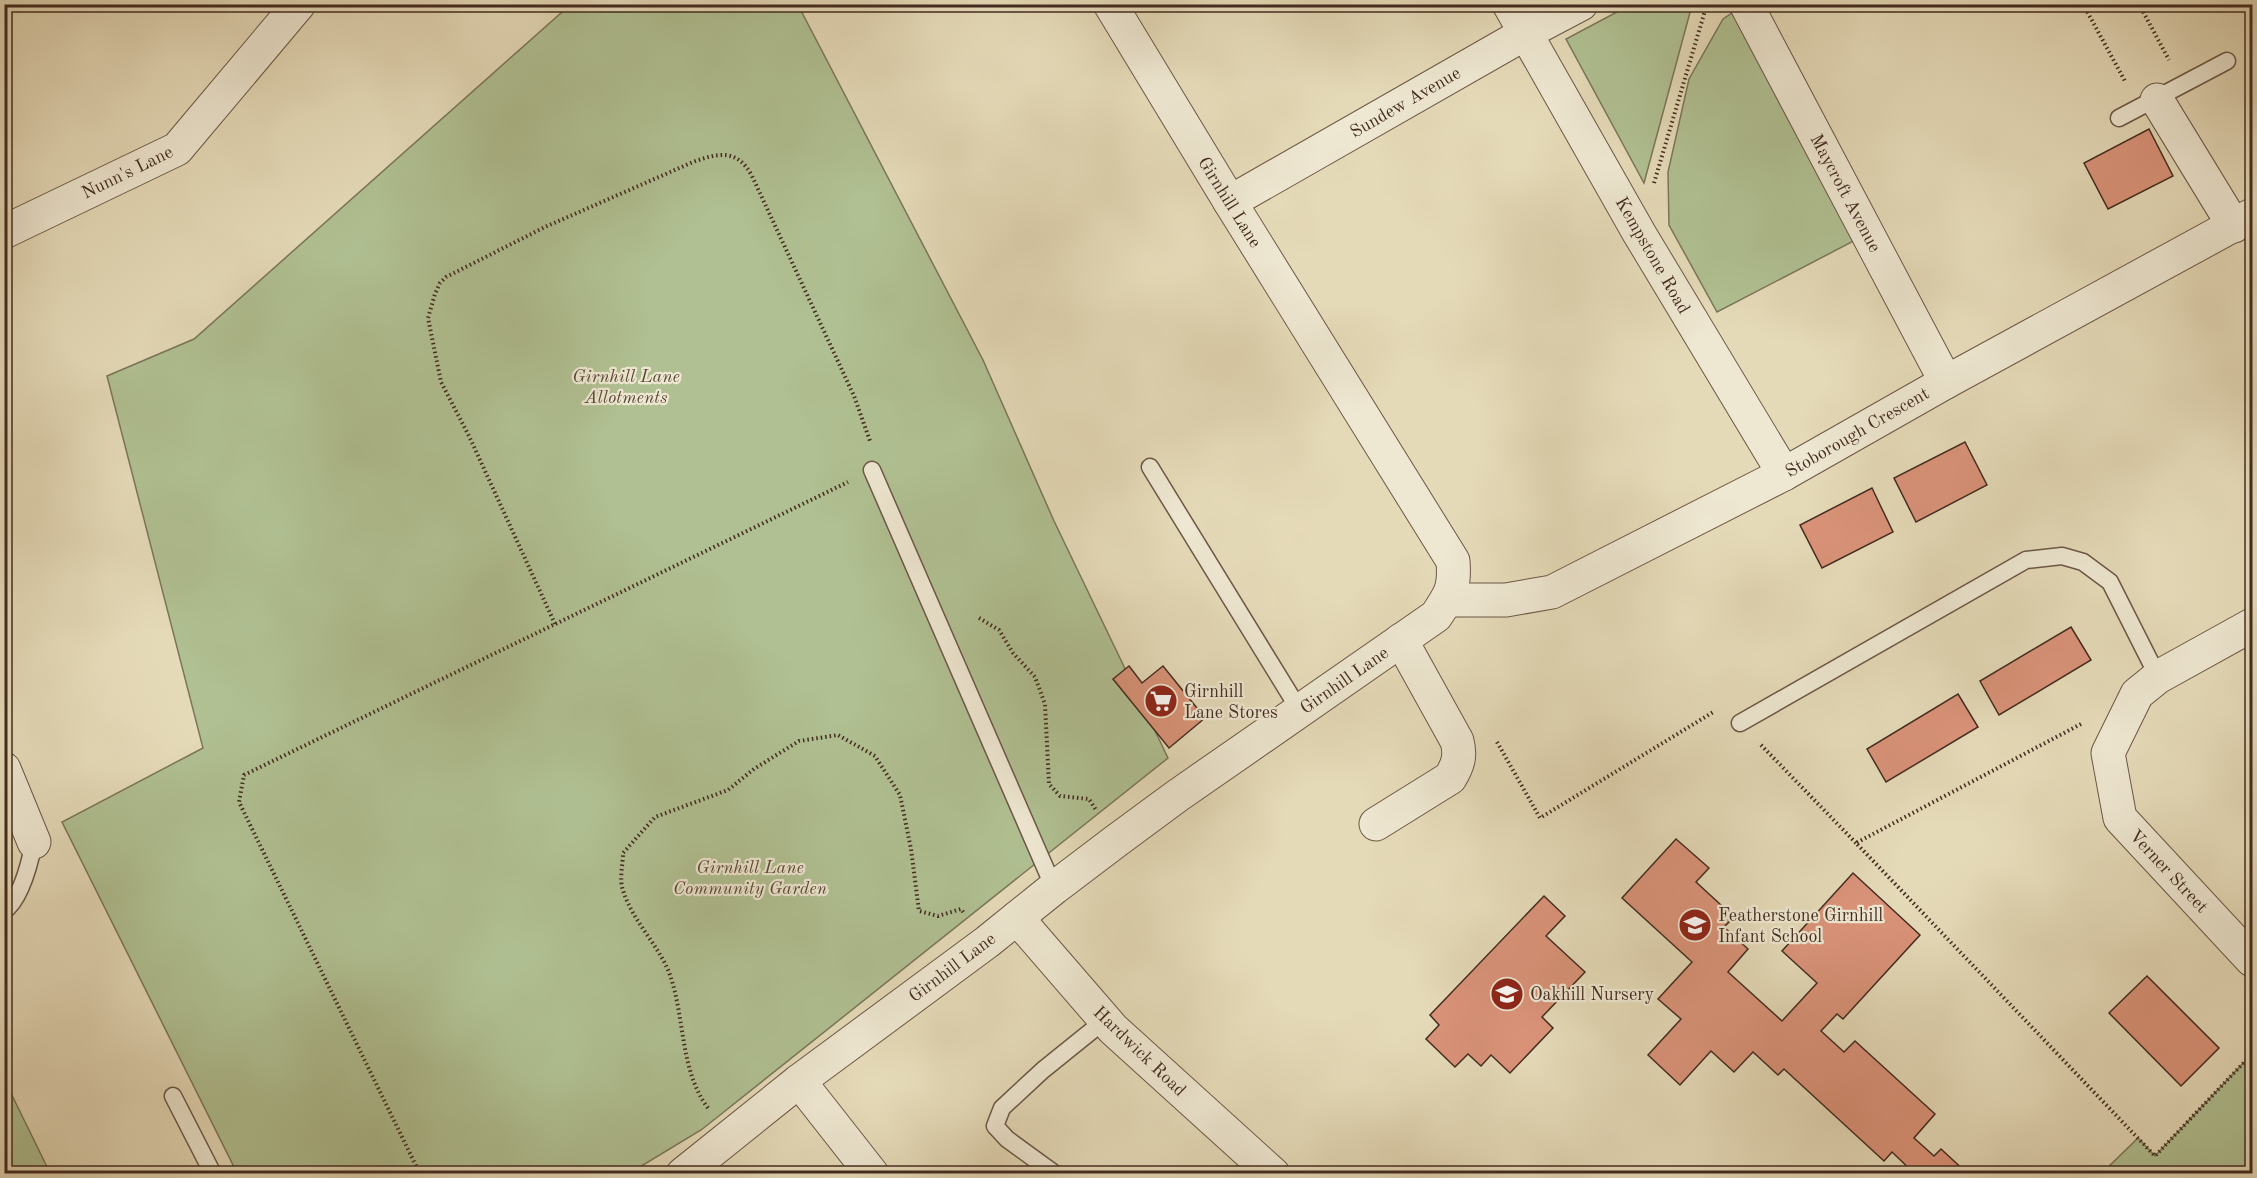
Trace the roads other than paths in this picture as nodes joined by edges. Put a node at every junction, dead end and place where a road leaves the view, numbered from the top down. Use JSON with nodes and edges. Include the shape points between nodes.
{"nodes":[{"id":1,"x":1110,"y":4,"type":"edge"},
{"id":2,"x":1509,"y":4,"type":"edge"},
{"id":3,"x":1581,"y":4,"type":"edge"},
{"id":4,"x":1746,"y":4,"type":"edge"},
{"id":5,"x":292,"y":7,"type":"edge"},
{"id":6,"x":1526,"y":33,"type":"junction"},
{"id":7,"x":2227,"y":61,"type":"dead end"},
{"id":8,"x":2157,"y":100,"type":"junction"},
{"id":9,"x":2119,"y":118,"type":"dead end"},
{"id":10,"x":1230,"y":202,"type":"junction"},
{"id":11,"x":2243,"y":221,"type":"edge"},
{"id":12,"x":4,"y":232,"type":"edge"},
{"id":13,"x":1946,"y":382,"type":"junction"},
{"id":14,"x":1150,"y":467,"type":"dead end"},
{"id":15,"x":872,"y":470,"type":"road end"},
{"id":16,"x":1784,"y":474,"type":"junction"},
{"id":17,"x":1447,"y":600,"type":"junction"},
{"id":18,"x":2253,"y":626,"type":"edge"},
{"id":19,"x":1401,"y":640,"type":"junction"},
{"id":20,"x":2158,"y":677,"type":"junction"},
{"id":21,"x":1300,"y":711,"type":"junction"},
{"id":22,"x":1740,"y":723,"type":"road end"},
{"id":23,"x":4,"y":769,"type":"edge"},
{"id":24,"x":1376,"y":824,"type":"dead end"},
{"id":25,"x":34,"y":842,"type":"joint"},
{"id":26,"x":1053,"y":888,"type":"junction"},
{"id":27,"x":4,"y":911,"type":"edge"},
{"id":28,"x":1017,"y":918,"type":"junction"},
{"id":29,"x":2253,"y":960,"type":"edge"},
{"id":30,"x":1105,"y":1020,"type":"junction"},
{"id":31,"x":799,"y":1081,"type":"junction"},
{"id":32,"x":173,"y":1096,"type":"dead end"},
{"id":33,"x":213,"y":1173,"type":"edge"},
{"id":34,"x":683,"y":1173,"type":"edge"},
{"id":35,"x":872,"y":1173,"type":"edge"},
{"id":36,"x":1055,"y":1173,"type":"edge"},
{"id":37,"x":1273,"y":1173,"type":"edge"}],
"edges":[{"from":1,"to":10,"type":"street","name":"Girnhill Lane"},
{"from":2,"to":6,"type":"street","name":"Kempstone Road"},
{"from":3,"to":6,"type":"street","name":"Sundew Avenue"},
{"from":4,"to":13,"type":"street","name":"Maycroft Avenue"},
{"from":5,"to":12,"type":"street","name":"Nunn's Lane","via":[[177,149]]},
{"from":6,"to":10,"type":"street","name":"Sundew Avenue"},
{"from":6,"to":16,"type":"street","name":"Kempstone Road","via":[[1639,233]]},
{"from":7,"to":8,"type":"lane"},
{"from":8,"to":9,"type":"lane"},
{"from":8,"to":11,"type":"street"},
{"from":10,"to":17,"type":"street","name":"Girnhill Lane","via":[[1453,561],[1455,581]]},
{"from":11,"to":13,"type":"street","name":"Stoborough Crescent"},
{"from":13,"to":16,"type":"street","name":"Stoborough Crescent"},
{"from":14,"to":21,"type":"lane"},
{"from":15,"to":26,"type":"lane"},
{"from":16,"to":17,"type":"street","name":"Stoborough Crescent","via":[[1552,592],[1506,600]]},
{"from":17,"to":19,"type":"street","name":"Girnhill Lane","via":[[1436,616]]},
{"from":18,"to":20,"type":"street","name":"Verner Street"},
{"from":19,"to":21,"type":"street","name":"Girnhill Lane"},
{"from":19,"to":24,"type":"street","via":[[1461,754],[1450,778]]},
{"from":20,"to":22,"type":"lane","via":[[2110,582],[2083,562],[2062,556],[2026,560]]},
{"from":20,"to":29,"type":"street","name":"Verner Street","via":[[2137,694],[2108,753],[2120,818]]},
{"from":21,"to":26,"type":"street","name":"Girnhill Lane"},
{"from":23,"to":25,"type":"street"},
{"from":25,"to":27,"type":"lane","via":[[29,866],[11,906]]},
{"from":26,"to":28,"type":"street","name":"Girnhill Lane"},
{"from":28,"to":30,"type":"street","name":"Hardwick Road"},
{"from":28,"to":31,"type":"street","name":"Girnhill Lane"},
{"from":30,"to":36,"type":"lane","via":[[1002,1108],[995,1126],[1008,1140]]},
{"from":30,"to":37,"type":"street","name":"Hardwick Road"},
{"from":31,"to":34,"type":"street","name":"Girnhill Lane"},
{"from":31,"to":35,"type":"street"},
{"from":32,"to":33,"type":"lane"}]}
